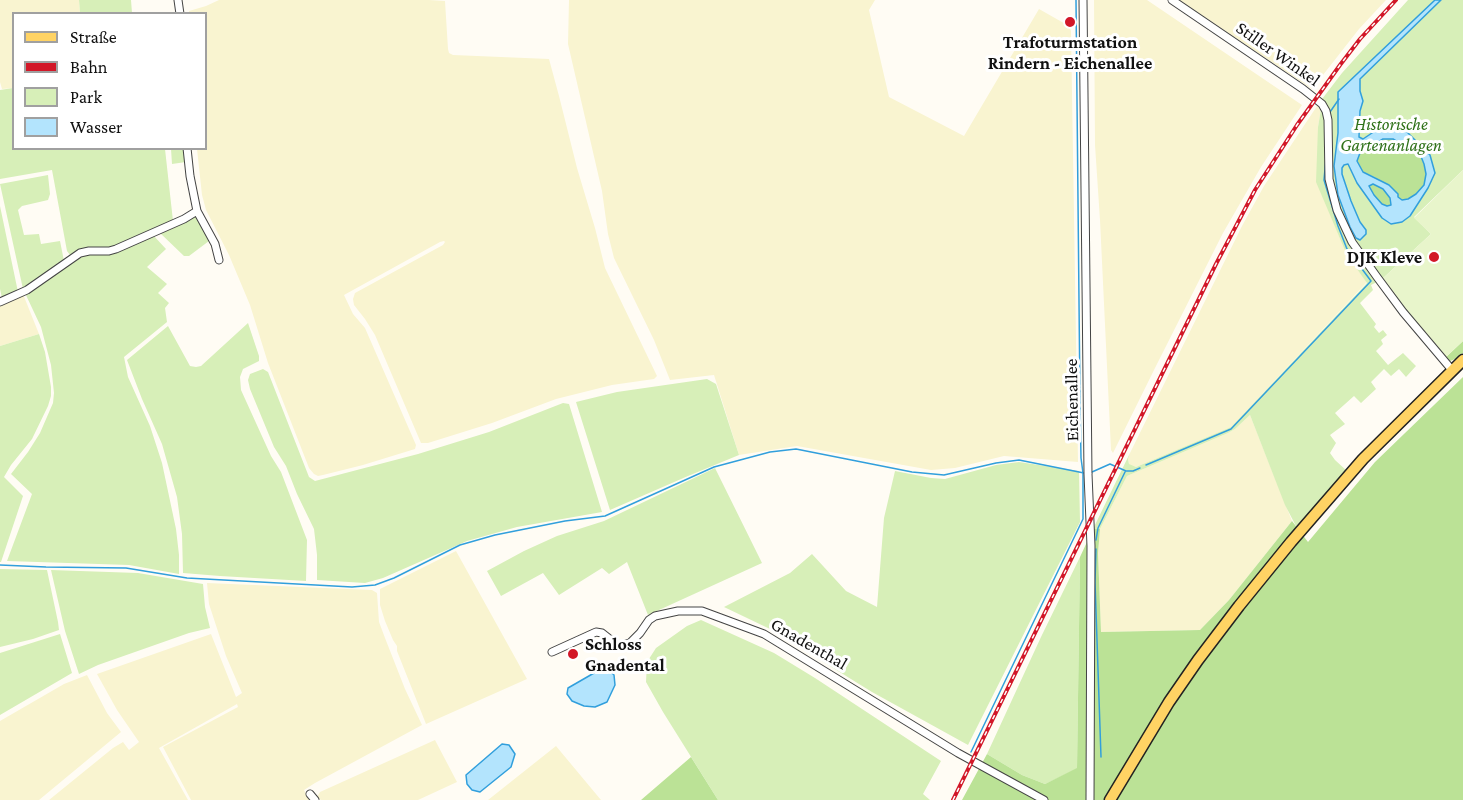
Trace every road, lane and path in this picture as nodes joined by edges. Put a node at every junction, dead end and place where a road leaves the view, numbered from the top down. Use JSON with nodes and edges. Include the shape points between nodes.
{"nodes":[{"id":1,"x":1083,"y":0,"type":"edge"},
{"id":2,"x":1172,"y":0,"type":"edge"},
{"id":3,"x":187,"y":150,"type":"edge"},
{"id":4,"x":197,"y":211,"type":"junction"},
{"id":5,"x":219,"y":260,"type":"dead end"},
{"id":6,"x":0,"y":302,"type":"edge"},
{"id":7,"x":1463,"y":360,"type":"edge"},
{"id":8,"x":1452,"y":370,"type":"junction"},
{"id":9,"x":552,"y":652,"type":"dead end"},
{"id":10,"x":309,"y":794,"type":"dead end"},
{"id":11,"x":315,"y":800,"type":"edge"},
{"id":12,"x":1044,"y":800,"type":"edge"},
{"id":13,"x":1090,"y":800,"type":"edge"},
{"id":14,"x":1110,"y":800,"type":"edge"}],
"edges":[{"from":1,"to":13,"type":"street","name":"Eichenallee","via":[[1091,546]]},
{"from":2,"to":8,"type":"street","name":"Stiller Winkel","via":[[1322,104],[1328,120],[1329,179],[1337,210],[1352,242]]},
{"from":3,"to":4,"type":"street"},
{"from":4,"to":5,"type":"street"},
{"from":4,"to":6,"type":"street","via":[[117,249],[80,253],[27,290]]},
{"from":7,"to":8,"type":"main road"},
{"from":8,"to":14,"type":"main road","via":[[1363,459],[1239,606],[1169,702]]},
{"from":9,"to":12,"type":"street","name":"Gnadenthal","via":[[596,633],[616,644],[630,643],[652,618],[678,611],[702,611],[764,634],[958,753]]},
{"from":10,"to":11,"type":"street"}]}
